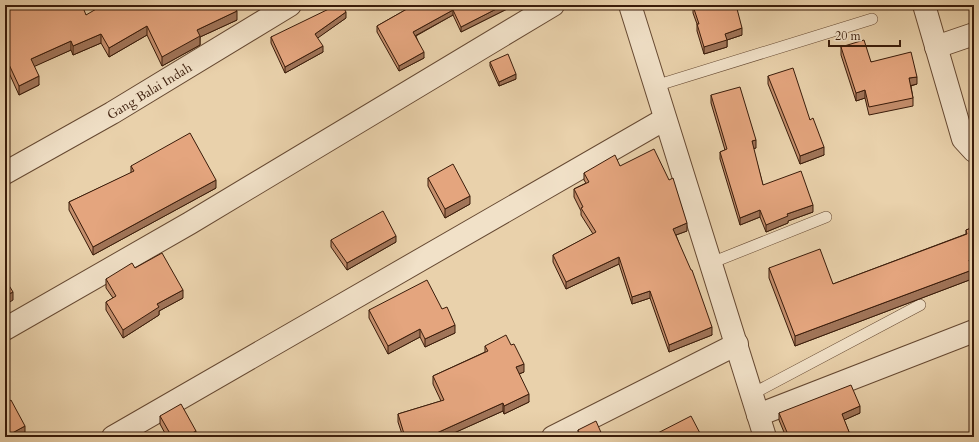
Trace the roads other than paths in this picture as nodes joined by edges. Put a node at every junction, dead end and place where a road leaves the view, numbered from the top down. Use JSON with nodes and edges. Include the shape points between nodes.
{"nodes":[{"id":1,"x":290,"y":5,"type":"edge"},
{"id":2,"x":553,"y":5,"type":"edge"},
{"id":3,"x":630,"y":5,"type":"edge"},
{"id":4,"x":924,"y":5,"type":"edge"},
{"id":5,"x":872,"y":20,"type":"dead end"},
{"id":6,"x":974,"y":34,"type":"edge"},
{"id":7,"x":936,"y":47,"type":"junction"},
{"id":8,"x":655,"y":86,"type":"junction"},
{"id":9,"x":665,"y":119,"type":"junction"},
{"id":10,"x":974,"y":151,"type":"edge"},
{"id":11,"x":5,"y":173,"type":"edge"},
{"id":12,"x":826,"y":216,"type":"dead end"},
{"id":13,"x":711,"y":262,"type":"junction"},
{"id":14,"x":920,"y":305,"type":"dead end"},
{"id":15,"x":5,"y":328,"type":"edge"},
{"id":16,"x":974,"y":331,"type":"edge"},
{"id":17,"x":737,"y":344,"type":"junction"},
{"id":18,"x":752,"y":394,"type":"junction"},
{"id":19,"x":762,"y":431,"type":"edge"},
{"id":20,"x":113,"y":437,"type":"edge"},
{"id":21,"x":554,"y":437,"type":"edge"}],
"edges":[{"from":1,"to":11,"type":"street","name":"Gang Balai Indah","via":[[112,113]]},
{"from":2,"to":15,"type":"street","via":[[190,223]]},
{"from":3,"to":8,"type":"street"},
{"from":4,"to":7,"type":"street"},
{"from":5,"to":8,"type":"lane"},
{"from":6,"to":7,"type":"street"},
{"from":7,"to":10,"type":"street","via":[[963,139]]},
{"from":8,"to":9,"type":"street"},
{"from":9,"to":13,"type":"street"},
{"from":9,"to":20,"type":"street"},
{"from":12,"to":13,"type":"lane"},
{"from":13,"to":17,"type":"street"},
{"from":14,"to":18,"type":"lane"},
{"from":16,"to":19,"type":"street"},
{"from":17,"to":18,"type":"street"},
{"from":17,"to":21,"type":"street"},
{"from":18,"to":19,"type":"street"}]}
